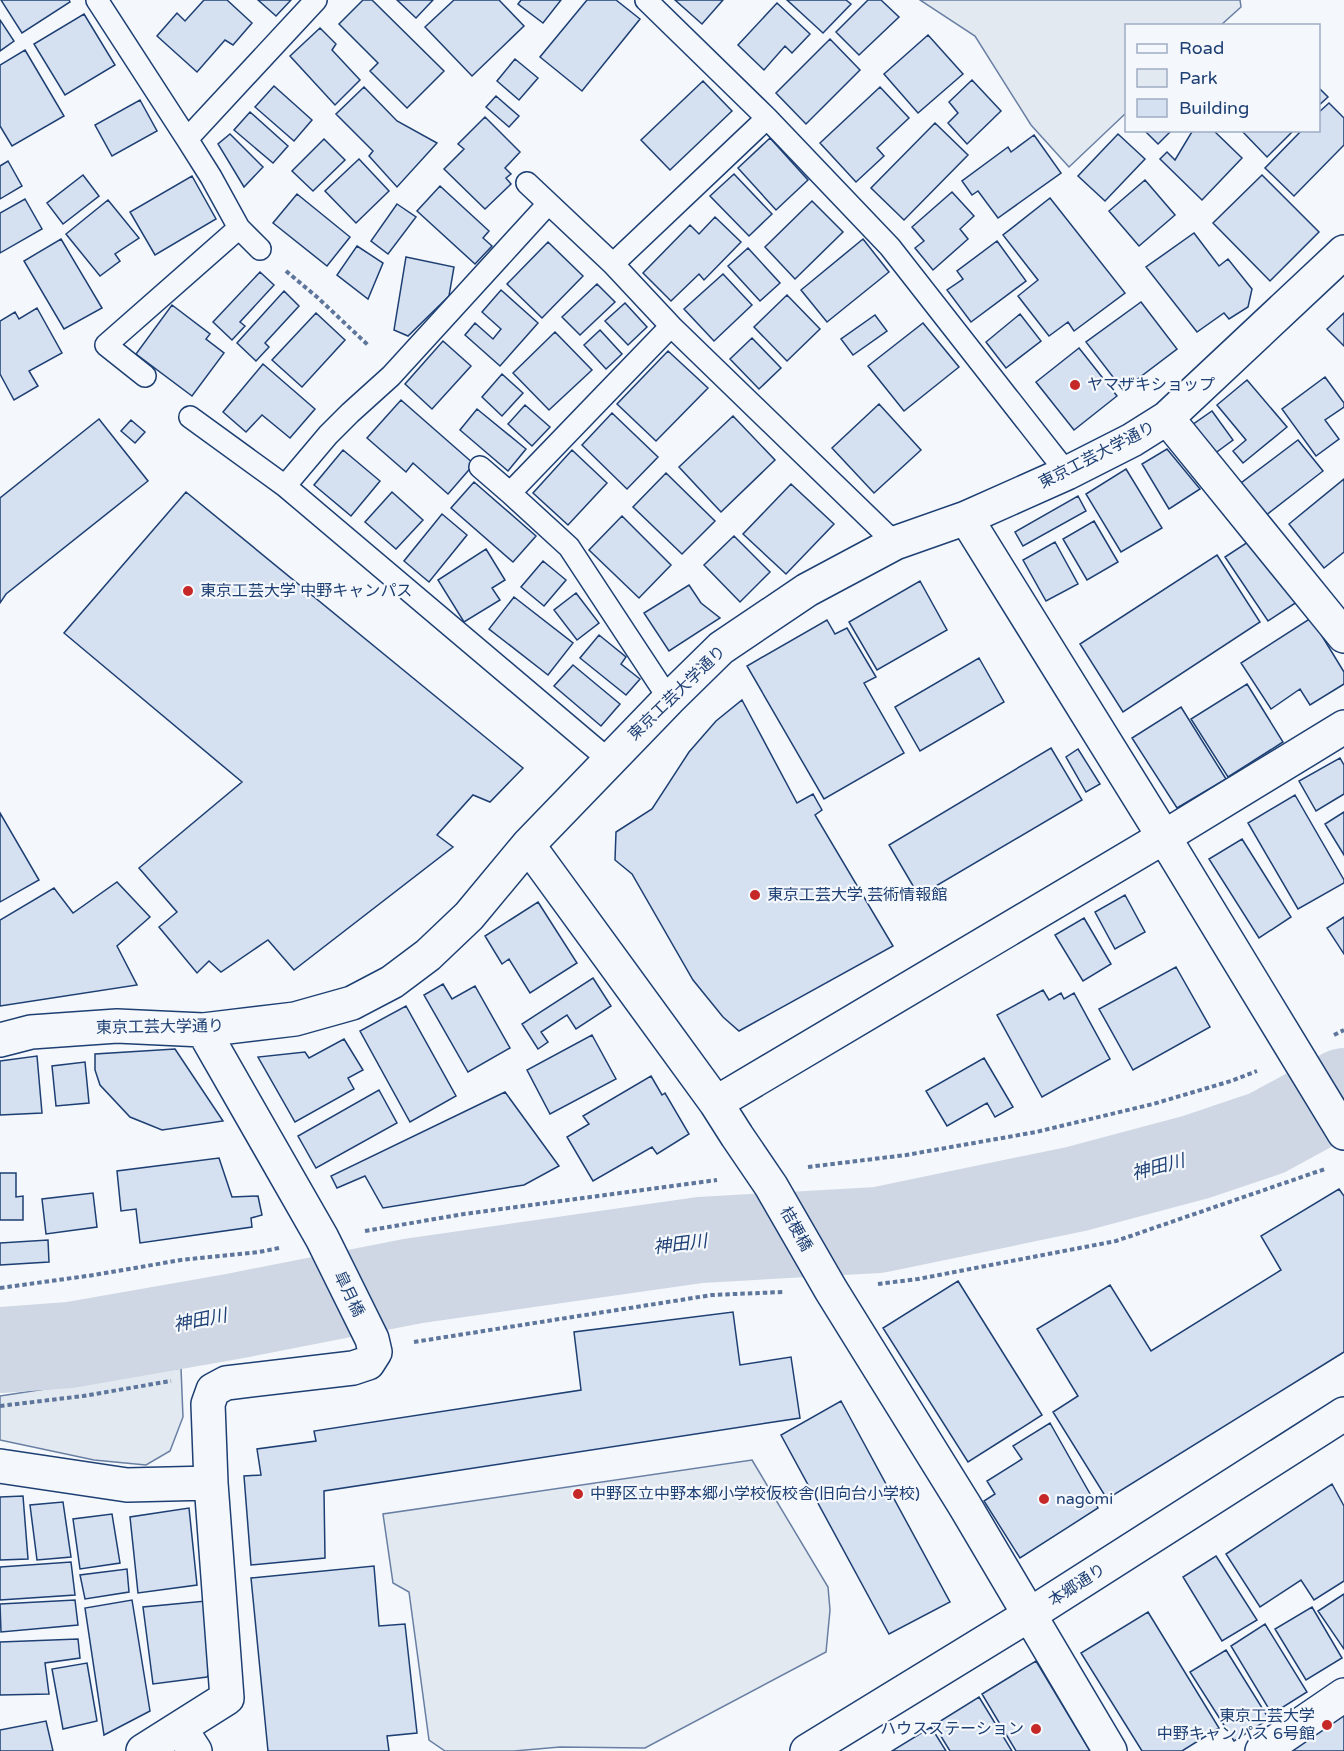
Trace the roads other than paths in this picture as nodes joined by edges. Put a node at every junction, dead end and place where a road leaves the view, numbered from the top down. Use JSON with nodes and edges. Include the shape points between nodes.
{"nodes":[{"id":1,"x":97,"y":0,"type":"edge"},
{"id":2,"x":316,"y":0,"type":"edge"},
{"id":3,"x":646,"y":0,"type":"edge"},
{"id":4,"x":767,"y":118,"type":"junction"},
{"id":5,"x":187,"y":138,"type":"junction"},
{"id":6,"x":527,"y":183,"type":"dead end"},
{"id":7,"x":548,"y":204,"type":"junction"},
{"id":8,"x":239,"y":228,"type":"junction"},
{"id":9,"x":260,"y":249,"type":"road end"},
{"id":10,"x":1344,"y":252,"type":"edge"},
{"id":11,"x":612,"y":264,"type":"junction"},
{"id":12,"x":671,"y":326,"type":"junction"},
{"id":13,"x":145,"y":376,"type":"dead end"},
{"id":14,"x":190,"y":417,"type":"dead end"},
{"id":15,"x":1167,"y":418,"type":"junction"},
{"id":16,"x":480,"y":467,"type":"dead end"},
{"id":17,"x":1067,"y":474,"type":"junction"},
{"id":18,"x":285,"y":486,"type":"junction"},
{"id":19,"x":510,"y":493,"type":"junction"},
{"id":20,"x":966,"y":518,"type":"junction"},
{"id":21,"x":895,"y":543,"type":"junction"},
{"id":22,"x":1344,"y":636,"type":"edge"},
{"id":23,"x":669,"y":699,"type":"junction"},
{"id":24,"x":1344,"y":727,"type":"edge"},
{"id":25,"x":609,"y":760,"type":"junction"},
{"id":26,"x":1164,"y":837,"type":"junction"},
{"id":27,"x":528,"y":845,"type":"junction"},
{"id":28,"x":203,"y":1030,"type":"junction"},
{"id":29,"x":0,"y":1040,"type":"edge"},
{"id":30,"x":716,"y":1103,"type":"junction"},
{"id":31,"x":1344,"y":1133,"type":"edge"},
{"id":32,"x":1344,"y":1414,"type":"edge"},
{"id":33,"x":0,"y":1466,"type":"edge"},
{"id":34,"x":211,"y":1483,"type":"junction"},
{"id":35,"x":1029,"y":1616,"type":"junction"},
{"id":36,"x":1344,"y":1695,"type":"edge"},
{"id":37,"x":187,"y":1739,"type":"edge"},
{"id":38,"x":143,"y":1751,"type":"edge"},
{"id":39,"x":807,"y":1751,"type":"edge"},
{"id":40,"x":1110,"y":1751,"type":"edge"},
{"id":41,"x":1262,"y":1751,"type":"edge"}],
"edges":[{"from":1,"to":5,"type":"lane"},
{"from":2,"to":5,"type":"lane"},
{"from":3,"to":4,"type":"lane"},
{"from":4,"to":11,"type":"lane"},
{"from":4,"to":17,"type":"lane","via":[[890,247]]},
{"from":5,"to":8,"type":"lane"},
{"from":6,"to":7,"type":"lane"},
{"from":7,"to":11,"type":"lane"},
{"from":7,"to":18,"type":"lane","via":[[391,376],[328,435]]},
{"from":8,"to":9,"type":"lane"},
{"from":8,"to":13,"type":"lane","via":[[106,345]]},
{"from":10,"to":15,"type":"street","name":"東京工芸大学通り"},
{"from":11,"to":12,"type":"lane"},
{"from":12,"to":19,"type":"lane"},
{"from":12,"to":21,"type":"lane"},
{"from":14,"to":18,"type":"lane"},
{"from":15,"to":17,"type":"street","name":"東京工芸大学通り"},
{"from":15,"to":22,"type":"street"},
{"from":16,"to":19,"type":"lane"},
{"from":17,"to":20,"type":"street","name":"東京工芸大学通り"},
{"from":18,"to":25,"type":"lane"},
{"from":19,"to":23,"type":"lane","via":[[569,547]]},
{"from":20,"to":21,"type":"street","name":"東京工芸大学通り"},
{"from":20,"to":26,"type":"street"},
{"from":21,"to":23,"type":"street","name":"東京工芸大学通り","via":[[807,590],[721,648]]},
{"from":23,"to":25,"type":"street","name":"東京工芸大学通り"},
{"from":24,"to":26,"type":"street"},
{"from":25,"to":27,"type":"street","name":"東京工芸大学通り"},
{"from":26,"to":30,"type":"street"},
{"from":26,"to":31,"type":"street"},
{"from":27,"to":28,"type":"street","name":"東京工芸大学通り","via":[[470,915],[428,956],[392,982],[352,1003],[295,1019]]},
{"from":27,"to":30,"type":"street","name":"桔梗橋"},
{"from":28,"to":29,"type":"street","name":"東京工芸大学通り","via":[[117,1026],[31,1032]]},
{"from":28,"to":34,"type":"street","name":"皐月橋","via":[[325,1243],[374,1346],[368,1363],[353,1368],[226,1383],[213,1390],[208,1404]]},
{"from":30,"to":35,"type":"street","name":"桔梗橋","via":[[767,1179]]},
{"from":32,"to":35,"type":"street","name":"本郷通り"},
{"from":33,"to":34,"type":"street","via":[[127,1485]]},
{"from":34,"to":37,"type":"street","via":[[227,1698]]},
{"from":35,"to":39,"type":"street","name":"本郷通り"},
{"from":35,"to":40,"type":"street","name":"桔梗橋"},
{"from":36,"to":41,"type":"street"},
{"from":37,"to":38,"type":"street"}]}
